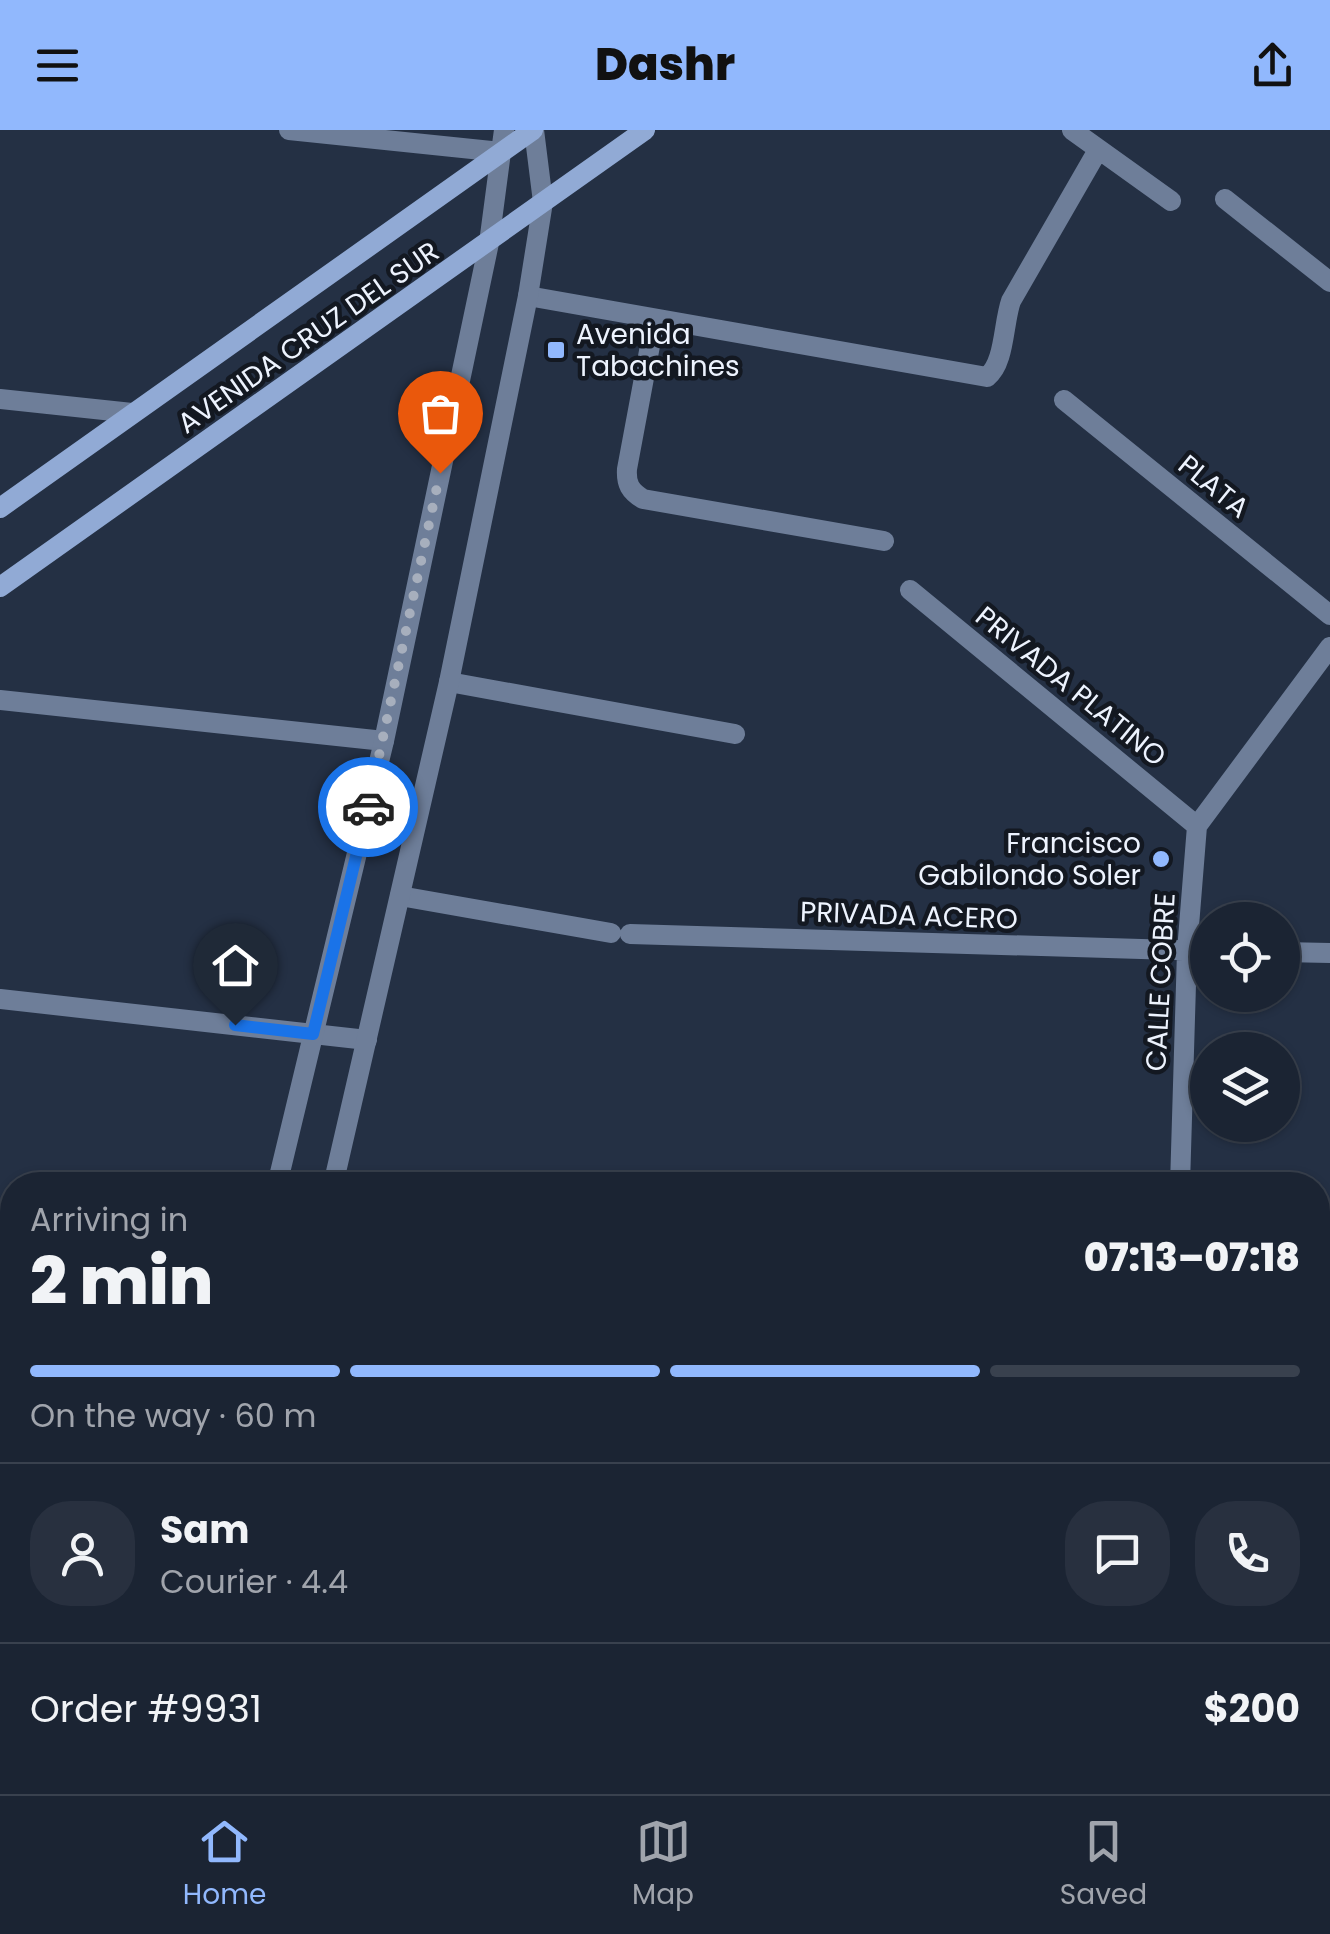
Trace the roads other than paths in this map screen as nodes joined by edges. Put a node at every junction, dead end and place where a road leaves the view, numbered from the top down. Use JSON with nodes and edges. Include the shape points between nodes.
{"nodes":[{"id":1,"x":289,"y":130,"type":"edge"},
{"id":2,"x":504,"y":130,"type":"edge"},
{"id":3,"x":534,"y":130,"type":"edge"},
{"id":4,"x":645,"y":130,"type":"edge"},
{"id":5,"x":1072,"y":130,"type":"edge"},
{"id":6,"x":1098,"y":150,"type":"junction"},
{"id":7,"x":501,"y":152,"type":"junction"},
{"id":8,"x":1225,"y":199,"type":"dead end"},
{"id":9,"x":1171,"y":201,"type":"dead end"},
{"id":10,"x":543,"y":202,"type":"junction"},
{"id":11,"x":489,"y":243,"type":"junction"},
{"id":12,"x":1330,"y":282,"type":"edge"},
{"id":13,"x":528,"y":296,"type":"junction"},
{"id":14,"x":655,"y":319,"type":"junction"},
{"id":15,"x":0,"y":399,"type":"edge"},
{"id":16,"x":1064,"y":400,"type":"dead end"},
{"id":17,"x":132,"y":413,"type":"junction"},
{"id":18,"x":0,"y":508,"type":"edge"},
{"id":19,"x":884,"y":541,"type":"dead end"},
{"id":20,"x":0,"y":587,"type":"edge"},
{"id":21,"x":910,"y":590,"type":"dead end"},
{"id":22,"x":1330,"y":615,"type":"edge"},
{"id":23,"x":1330,"y":647,"type":"edge"},
{"id":24,"x":449,"y":682,"type":"junction"},
{"id":25,"x":0,"y":700,"type":"edge"},
{"id":26,"x":735,"y":734,"type":"dead end"},
{"id":27,"x":384,"y":741,"type":"junction"},
{"id":28,"x":1197,"y":826,"type":"junction"},
{"id":29,"x":400,"y":896,"type":"junction"},
{"id":30,"x":1197,"y":902,"type":"edge"},
{"id":31,"x":1190,"y":951,"type":"edge"},
{"id":32,"x":1300,"y":952,"type":"edge"},
{"id":33,"x":1330,"y":953,"type":"edge"},
{"id":34,"x":0,"y":999,"type":"edge"},
{"id":35,"x":1193,"y":1012,"type":"edge"},
{"id":36,"x":313,"y":1034,"type":"junction"},
{"id":37,"x":367,"y":1040,"type":"junction"},
{"id":38,"x":279,"y":1172,"type":"edge"},
{"id":39,"x":336,"y":1172,"type":"edge"},
{"id":40,"x":1181,"y":1172,"type":"edge"}],
"edges":[{"from":1,"to":7,"type":"street"},
{"from":2,"to":7,"type":"street"},
{"from":3,"to":7,"type":"main road","name":"AVENIDA CRUZ DEL SUR"},
{"from":3,"to":10,"type":"street"},
{"from":4,"to":10,"type":"main road","name":"AVENIDA CRUZ DEL SUR"},
{"from":5,"to":6,"type":"street"},
{"from":6,"to":9,"type":"street"},
{"from":6,"to":14,"type":"street","via":[[1011,301],[999,362],[987,377]]},
{"from":7,"to":11,"type":"street"},
{"from":7,"to":17,"type":"main road","name":"AVENIDA CRUZ DEL SUR"},
{"from":8,"to":12,"type":"street"},
{"from":10,"to":11,"type":"main road","name":"AVENIDA CRUZ DEL SUR"},
{"from":10,"to":13,"type":"street"},
{"from":11,"to":20,"type":"main road","name":"AVENIDA CRUZ DEL SUR"},
{"from":11,"to":27,"type":"street"},
{"from":13,"to":14,"type":"street"},
{"from":13,"to":24,"type":"street"},
{"from":14,"to":19,"type":"street","via":[[627,469],[635,494]]},
{"from":15,"to":17,"type":"street"},
{"from":16,"to":22,"type":"street","name":"PLATA"},
{"from":17,"to":18,"type":"main road","name":"AVENIDA CRUZ DEL SUR"},
{"from":21,"to":28,"type":"street","name":"PRIVADA PLATINO"},
{"from":23,"to":28,"type":"street"},
{"from":24,"to":26,"type":"street"},
{"from":24,"to":29,"type":"street"},
{"from":25,"to":27,"type":"street"},
{"from":27,"to":36,"type":"street"},
{"from":28,"to":30,"type":"street","name":"CALLE COBRE"},
{"from":29,"to":31,"type":"street","name":"PRIVADA ACERO","via":[[621,933]]},
{"from":29,"to":37,"type":"street"},
{"from":32,"to":33,"type":"street"},
{"from":34,"to":36,"type":"street"},
{"from":35,"to":40,"type":"street","name":"CALLE COBRE"},
{"from":36,"to":37,"type":"street"},
{"from":36,"to":38,"type":"street"},
{"from":37,"to":39,"type":"street"}]}
